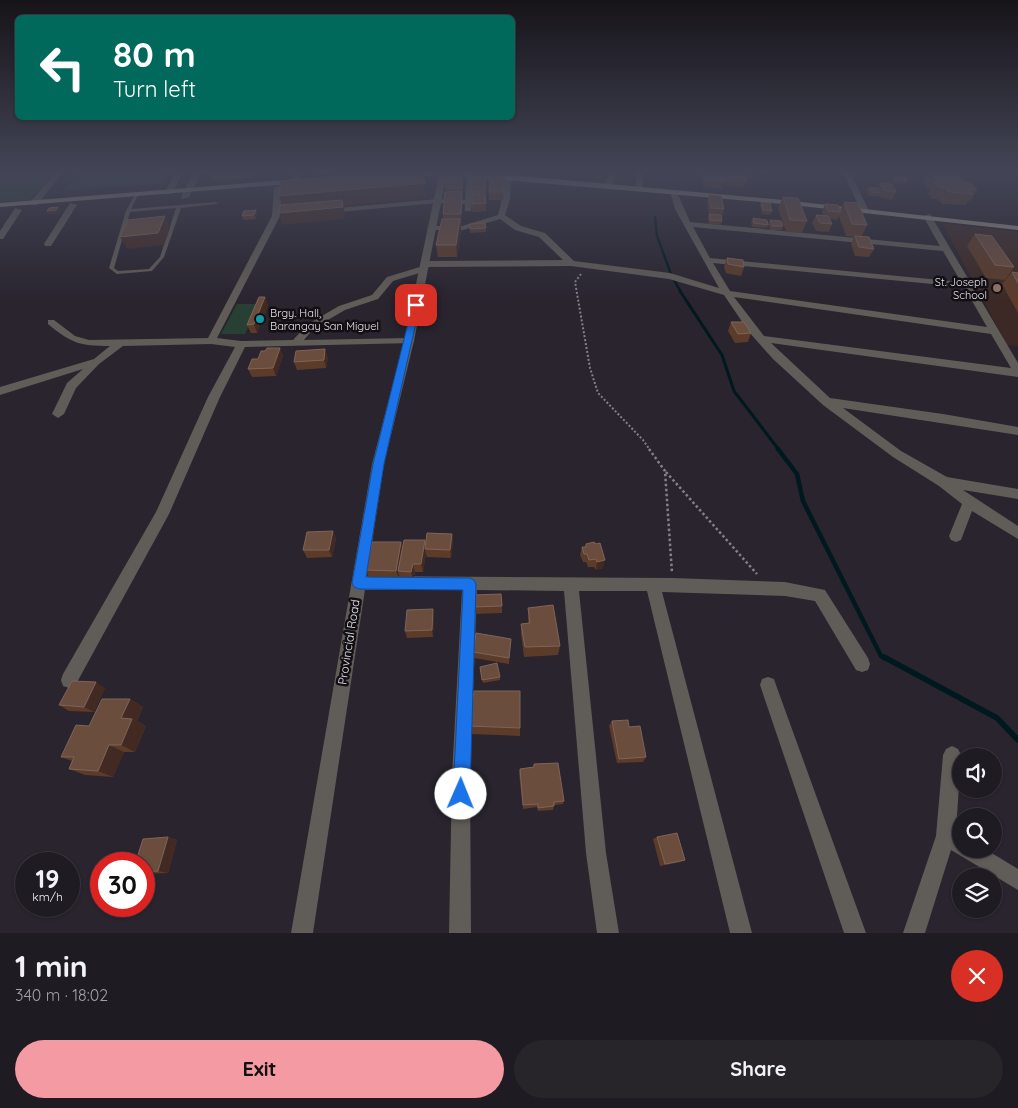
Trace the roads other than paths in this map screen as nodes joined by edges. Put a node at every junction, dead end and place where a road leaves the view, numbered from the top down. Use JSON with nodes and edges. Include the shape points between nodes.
{"nodes":[{"id":1,"x":14,"y":216,"type":"edge"},
{"id":2,"x":66,"y":216,"type":"edge"},
{"id":3,"x":126,"y":216,"type":"edge"},
{"id":4,"x":177,"y":216,"type":"edge"},
{"id":5,"x":280,"y":216,"type":"edge"},
{"id":6,"x":434,"y":216,"type":"edge"},
{"id":7,"x":500,"y":216,"type":"joint"},
{"id":8,"x":683,"y":216,"type":"edge"},
{"id":9,"x":922,"y":216,"type":"edge"},
{"id":10,"x":927,"y":216,"type":"junction"},
{"id":11,"x":687,"y":224,"type":"junction"},
{"id":12,"x":174,"y":225,"type":"junction"},
{"id":13,"x":165,"y":226,"type":"edge"},
{"id":14,"x":431,"y":228,"type":"junction"},
{"id":15,"x":1018,"y":228,"type":"edge"},
{"id":16,"x":130,"y":230,"type":"edge"},
{"id":17,"x":121,"y":231,"type":"junction"},
{"id":18,"x":0,"y":237,"type":"edge"},
{"id":19,"x":48,"y":244,"type":"dead end"},
{"id":20,"x":946,"y":249,"type":"junction"},
{"id":21,"x":708,"y":260,"type":"junction"},
{"id":22,"x":571,"y":263,"type":"junction"},
{"id":23,"x":423,"y":266,"type":"junction"},
{"id":24,"x":967,"y":285,"type":"junction"},
{"id":25,"x":728,"y":293,"type":"junction"},
{"id":26,"x":50,"y":322,"type":"dead end"},
{"id":27,"x":994,"y":330,"type":"junction"},
{"id":28,"x":761,"y":339,"type":"junction"},
{"id":29,"x":211,"y":341,"type":"junction"},
{"id":30,"x":409,"y":341,"type":"junction"},
{"id":31,"x":120,"y":343,"type":"junction"},
{"id":32,"x":296,"y":343,"type":"junction"},
{"id":33,"x":241,"y":344,"type":"junction"},
{"id":34,"x":98,"y":361,"type":"junction"},
{"id":35,"x":1018,"y":373,"type":"edge"},
{"id":36,"x":0,"y":391,"type":"edge"},
{"id":37,"x":826,"y":402,"type":"junction"},
{"id":38,"x":58,"y":414,"type":"dead end"},
{"id":39,"x":1018,"y":431,"type":"edge"},
{"id":40,"x":944,"y":482,"type":"junction"},
{"id":41,"x":1018,"y":494,"type":"edge"},
{"id":42,"x":969,"y":502,"type":"junction"},
{"id":43,"x":1018,"y":533,"type":"edge"},
{"id":44,"x":956,"y":536,"type":"dead end"},
{"id":45,"x":359,"y":583,"type":"junction"},
{"id":46,"x":470,"y":584,"type":"junction"},
{"id":47,"x":571,"y":585,"type":"junction"},
{"id":48,"x":653,"y":585,"type":"junction"},
{"id":49,"x":862,"y":664,"type":"dead end"},
{"id":50,"x":69,"y":680,"type":"dead end"},
{"id":51,"x":768,"y":685,"type":"dead end"},
{"id":52,"x":952,"y":846,"type":"edge"},
{"id":53,"x":982,"y":858,"type":"edge"},
{"id":54,"x":1018,"y":880,"type":"edge"},
{"id":55,"x":302,"y":933,"type":"edge"},
{"id":56,"x":460,"y":933,"type":"edge"},
{"id":57,"x":608,"y":933,"type":"edge"},
{"id":58,"x":741,"y":933,"type":"edge"},
{"id":59,"x":855,"y":933,"type":"edge"},
{"id":60,"x":914,"y":933,"type":"edge"}],
"edges":[{"from":1,"to":18,"type":"street"},
{"from":2,"to":19,"type":"street"},
{"from":3,"to":17,"type":"lane"},
{"from":4,"to":12,"type":"lane"},
{"from":5,"to":29,"type":"street"},
{"from":6,"to":14,"type":"street","name":"Provincial Road"},
{"from":7,"to":14,"type":"street","via":[[463,228]]},
{"from":7,"to":22,"type":"street","via":[[518,228],[542,235]]},
{"from":8,"to":11,"type":"street"},
{"from":9,"to":10,"type":"main road"},
{"from":10,"to":15,"type":"main road"},
{"from":10,"to":20,"type":"street"},
{"from":11,"to":20,"type":"street","via":[[807,232]]},
{"from":11,"to":21,"type":"street"},
{"from":12,"to":13,"type":"lane"},
{"from":12,"to":17,"type":"lane","via":[[162,257],[150,270],[117,273],[111,268]]},
{"from":14,"to":23,"type":"street","name":"Provincial Road"},
{"from":16,"to":17,"type":"lane"},
{"from":20,"to":24,"type":"street"},
{"from":21,"to":24,"type":"street"},
{"from":21,"to":25,"type":"street"},
{"from":22,"to":23,"type":"street"},
{"from":22,"to":25,"type":"street","via":[[670,276]]},
{"from":23,"to":30,"type":"street","name":"Provincial Road"},
{"from":23,"to":32,"type":"street","via":[[390,279],[375,297],[342,308],[310,326]]},
{"from":24,"to":27,"type":"street"},
{"from":25,"to":27,"type":"street"},
{"from":25,"to":28,"type":"street"},
{"from":26,"to":31,"type":"street","via":[[71,338],[89,343]]},
{"from":27,"to":35,"type":"street"},
{"from":28,"to":35,"type":"street"},
{"from":28,"to":37,"type":"street"},
{"from":29,"to":31,"type":"street"},
{"from":29,"to":33,"type":"street"},
{"from":30,"to":32,"type":"street"},
{"from":30,"to":45,"type":"street","name":"Provincial Road","via":[[378,464]]},
{"from":31,"to":34,"type":"street"},
{"from":32,"to":33,"type":"street"},
{"from":33,"to":50,"type":"street","via":[[162,514]]},
{"from":34,"to":36,"type":"street"},
{"from":34,"to":38,"type":"street","via":[[71,386]]},
{"from":37,"to":39,"type":"street"},
{"from":37,"to":40,"type":"street","via":[[897,454]]},
{"from":40,"to":41,"type":"street"},
{"from":40,"to":42,"type":"street"},
{"from":42,"to":43,"type":"street"},
{"from":42,"to":44,"type":"street"},
{"from":45,"to":46,"type":"street"},
{"from":45,"to":55,"type":"street","name":"Provincial Road"},
{"from":46,"to":47,"type":"street"},
{"from":46,"to":56,"type":"street","via":[[461,775]]},
{"from":47,"to":48,"type":"street"},
{"from":47,"to":57,"type":"street","via":[[596,853]]},
{"from":48,"to":49,"type":"street","via":[[785,589],[820,595]]},
{"from":48,"to":58,"type":"street"},
{"from":51,"to":59,"type":"street"},
{"from":52,"to":60,"type":"street"},
{"from":53,"to":54,"type":"street"}]}
